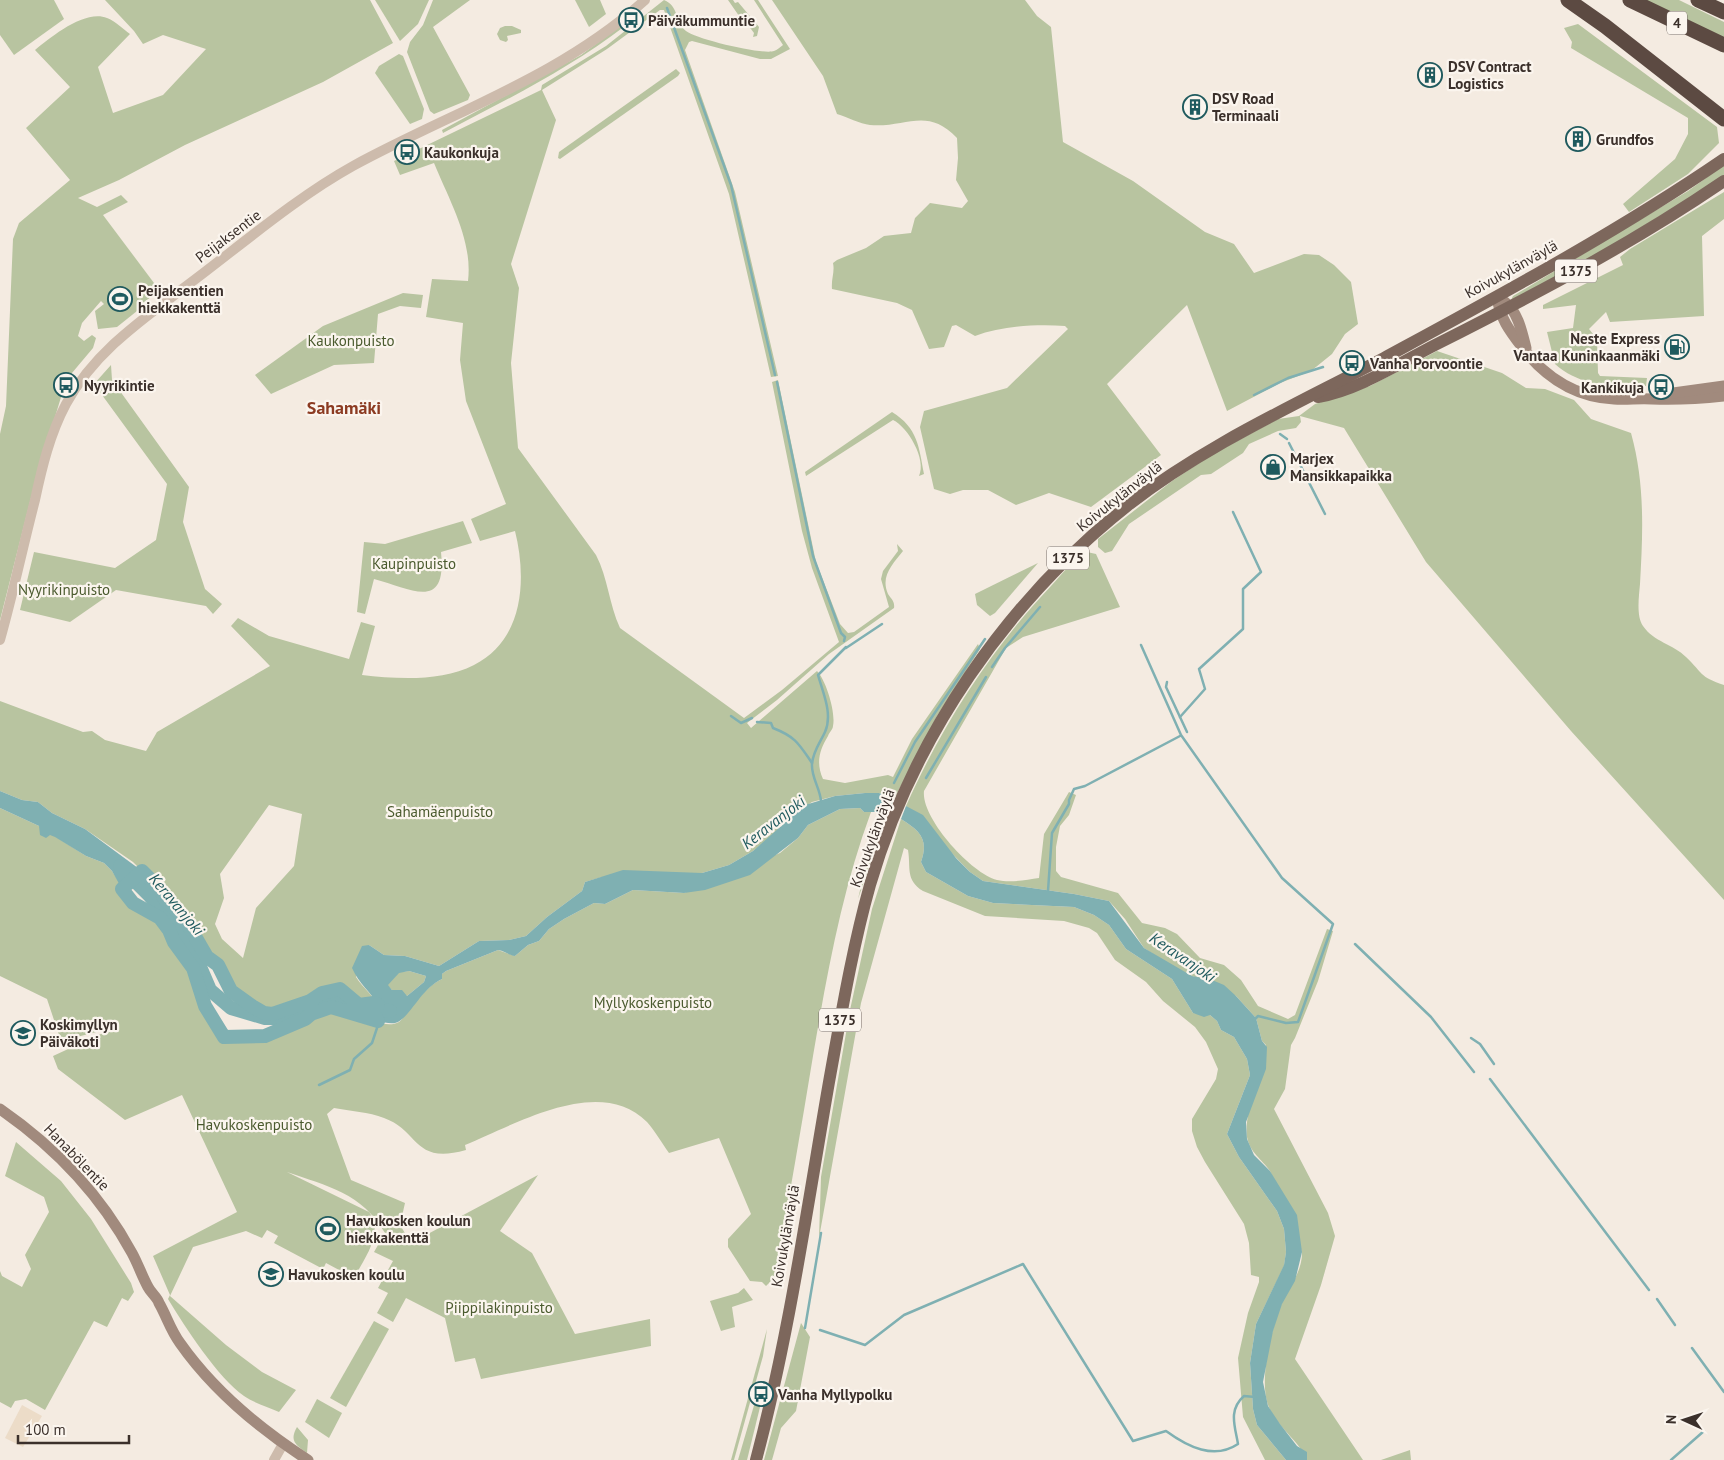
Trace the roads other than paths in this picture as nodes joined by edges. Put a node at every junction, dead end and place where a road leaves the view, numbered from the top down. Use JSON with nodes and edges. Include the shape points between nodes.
{"nodes":[{"id":1,"x":645,"y":0,"type":"edge"},
{"id":2,"x":1568,"y":0,"type":"edge"},
{"id":3,"x":1630,"y":0,"type":"edge"},
{"id":4,"x":1698,"y":0,"type":"edge"},
{"id":5,"x":1724,"y":12,"type":"edge"},
{"id":6,"x":1724,"y":45,"type":"edge"},
{"id":7,"x":1724,"y":119,"type":"edge"},
{"id":8,"x":1724,"y":158,"type":"edge"},
{"id":9,"x":1724,"y":181,"type":"edge"},
{"id":10,"x":1497,"y":297,"type":"junction"},
{"id":11,"x":1511,"y":307,"type":"junction"},
{"id":12,"x":1499,"y":313,"type":"junction"},
{"id":13,"x":1527,"y":354,"type":"junction"},
{"id":14,"x":1724,"y":386,"type":"edge"},
{"id":15,"x":1724,"y":396,"type":"edge"},
{"id":16,"x":1308,"y":399,"type":"junction"},
{"id":17,"x":1653,"y":399,"type":"junction"},
{"id":18,"x":0,"y":640,"type":"edge"},
{"id":19,"x":0,"y":1109,"type":"edge"},
{"id":20,"x":283,"y":1444,"type":"junction"},
{"id":21,"x":274,"y":1460,"type":"edge"},
{"id":22,"x":308,"y":1460,"type":"edge"},
{"id":23,"x":756,"y":1460,"type":"edge"}],
"edges":[{"from":1,"to":18,"type":"street","name":"Peijaksentie","via":[[614,26],[557,64],[487,102],[369,158],[328,182],[131,328],[95,362],[76,388],[53,434]]},
{"from":2,"to":7,"type":"highway"},
{"from":3,"to":6,"type":"highway","number":"4"},
{"from":4,"to":5,"type":"highway","number":"4"},
{"from":8,"to":10,"type":"main road","name":"Koivukylänväylä","number":"1375","via":[[1674,193]]},
{"from":9,"to":11,"type":"main road","name":"Koivukylänväylä","number":"1375","via":[[1600,258]]},
{"from":10,"to":11,"type":"main road"},
{"from":10,"to":12,"type":"main road"},
{"from":10,"to":16,"type":"main road","name":"Koivukylänväylä","number":"1375","via":[[1324,387]]},
{"from":11,"to":12,"type":"main road","name":"Koivukylänväylä","number":"1375"},
{"from":11,"to":13,"type":"main road"},
{"from":12,"to":13,"type":"main road"},
{"from":12,"to":16,"type":"main road","name":"Koivukylänväylä","number":"1375","via":[[1358,383]]},
{"from":13,"to":17,"type":"main road","via":[[1552,378],[1584,394],[1616,400]]},
{"from":14,"to":17,"type":"main road","via":[[1666,394]]},
{"from":15,"to":17,"type":"main road","via":[[1668,401]]},
{"from":16,"to":23,"type":"main road","name":"Koivukylänväylä","number":"1375","via":[[1221,442],[1128,505],[1036,592],[977,665],[937,730],[904,794],[871,884],[846,986],[777,1375]]},
{"from":19,"to":20,"type":"main road","name":"Hanabölentie","via":[[53,1150],[84,1182],[132,1253],[159,1302],[164,1318],[181,1344],[222,1391]]},
{"from":20,"to":21,"type":"street"},
{"from":20,"to":22,"type":"main road","name":"Hanabölentie"}]}
